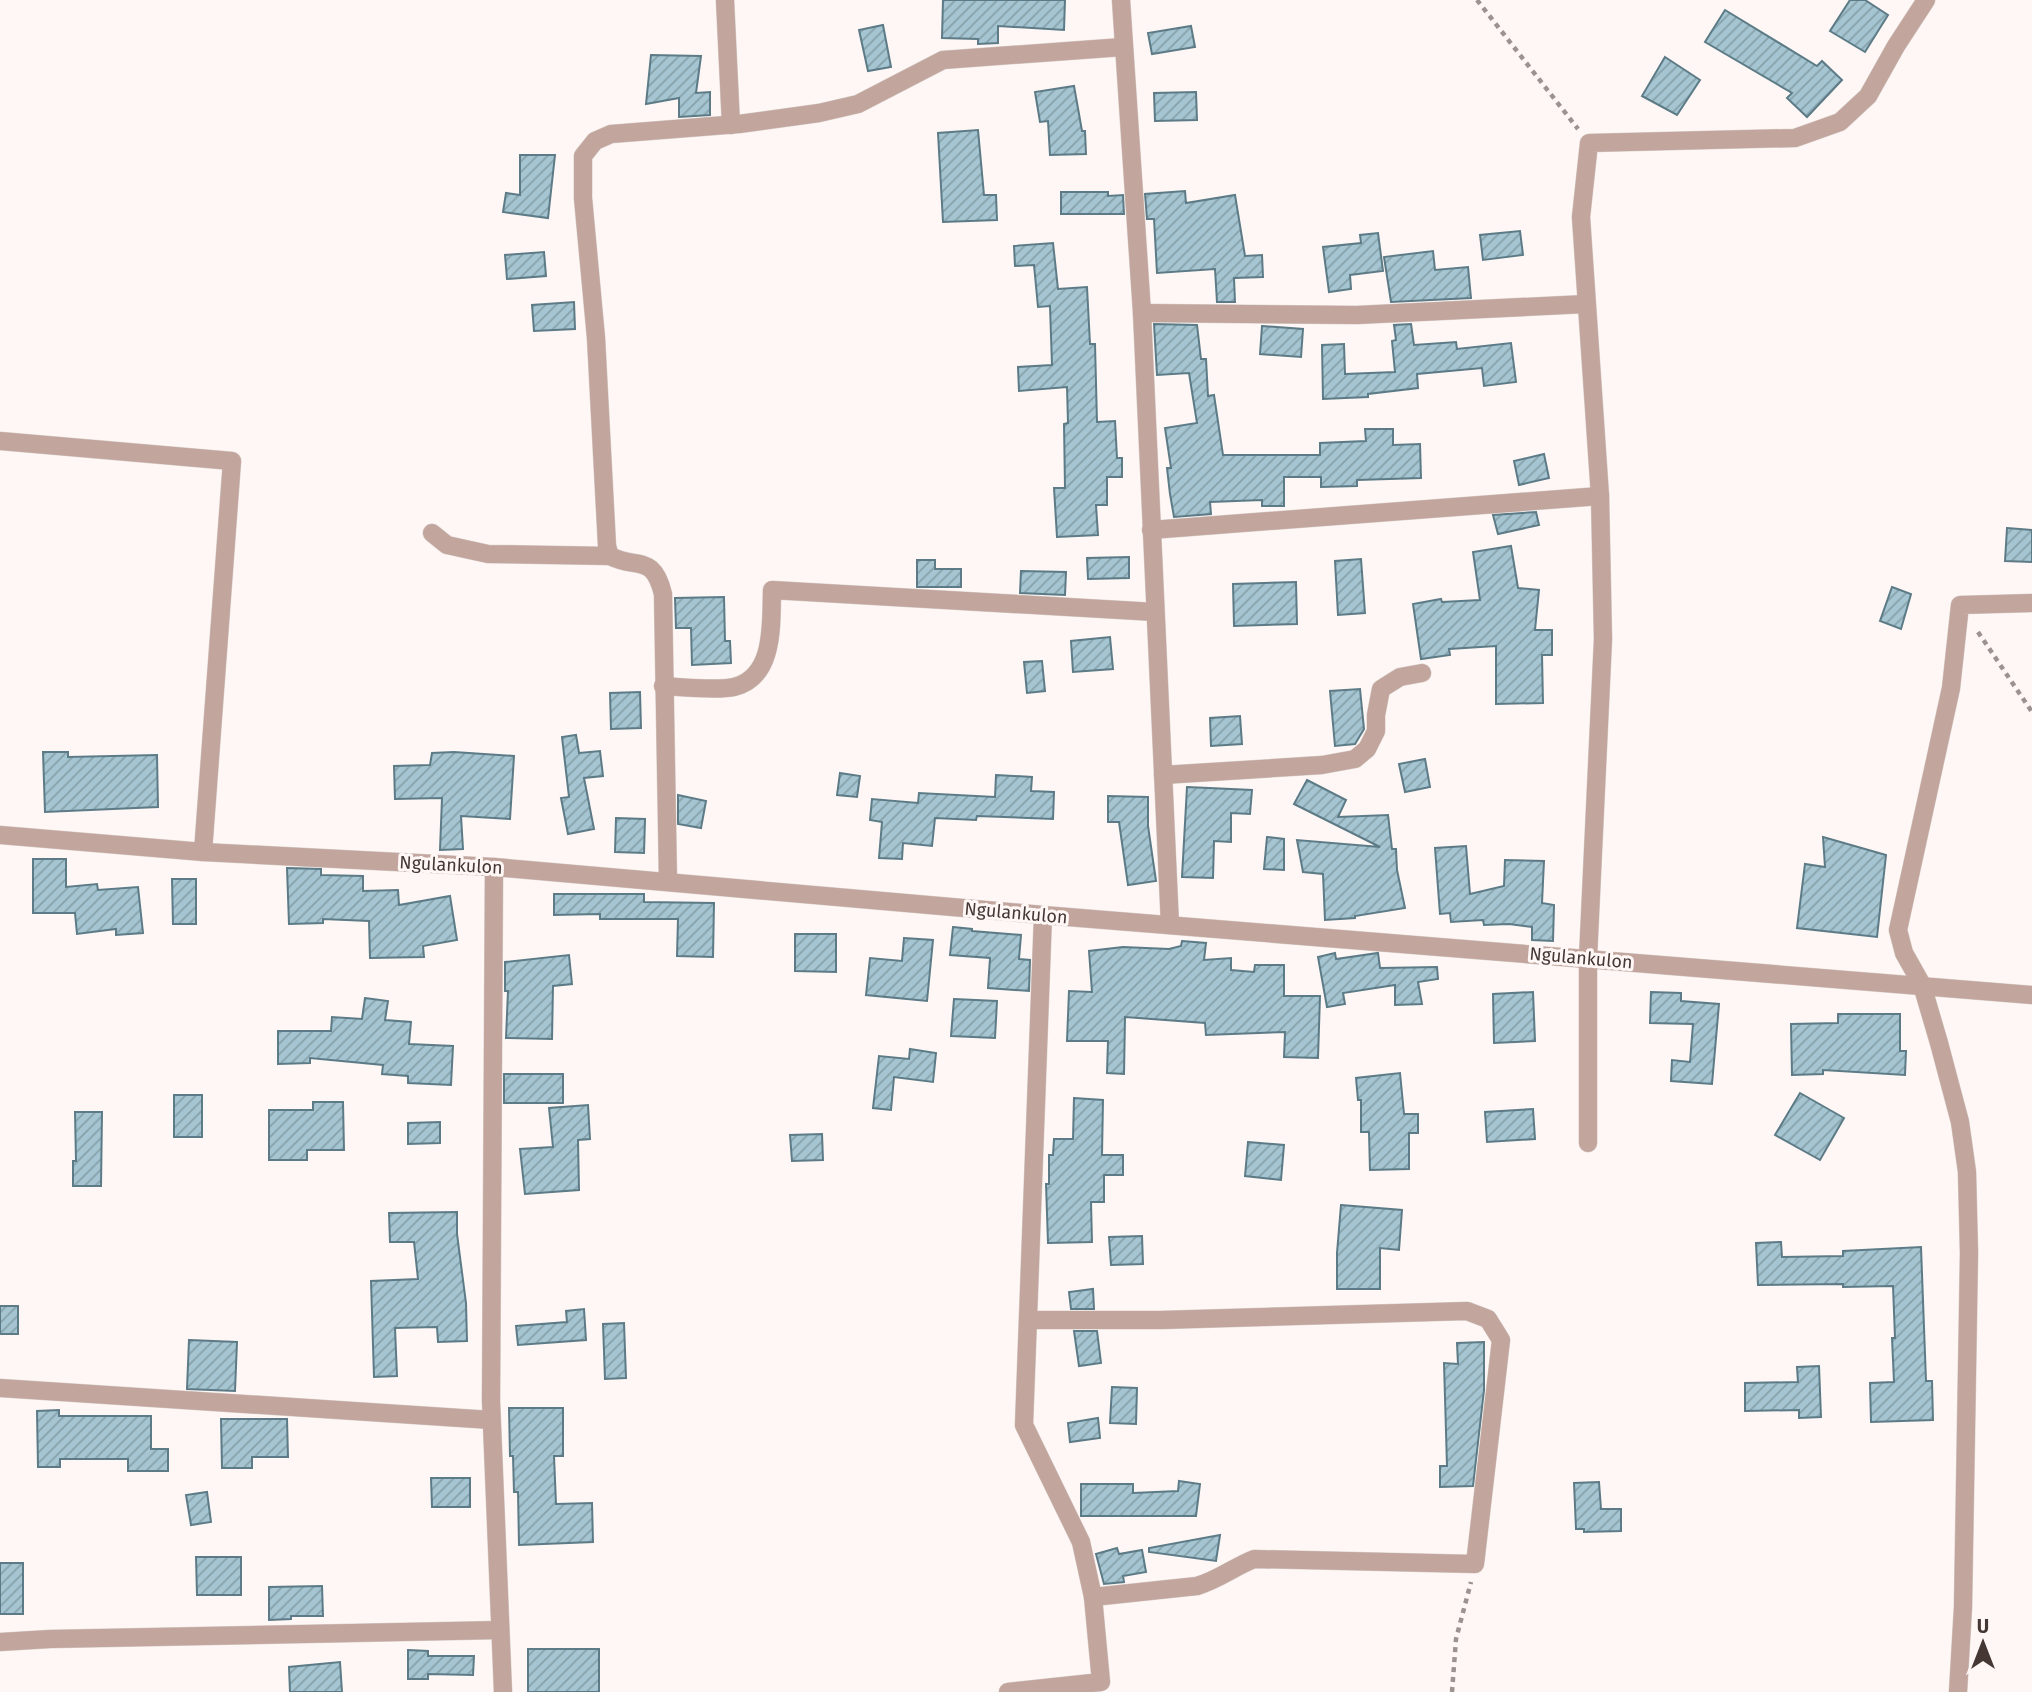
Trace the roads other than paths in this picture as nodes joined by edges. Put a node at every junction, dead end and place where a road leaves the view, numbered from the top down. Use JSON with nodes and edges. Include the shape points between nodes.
{"nodes":[{"id":1,"x":725,"y":0,"type":"edge"},
{"id":2,"x":1121,"y":0,"type":"edge"},
{"id":3,"x":1926,"y":0,"type":"edge"},
{"id":4,"x":1123,"y":47,"type":"junction"},
{"id":5,"x":730,"y":125,"type":"junction"},
{"id":6,"x":1586,"y":304,"type":"junction"},
{"id":7,"x":1142,"y":313,"type":"junction"},
{"id":8,"x":0,"y":441,"type":"edge"},
{"id":9,"x":1600,"y":496,"type":"junction"},
{"id":10,"x":1151,"y":530,"type":"junction"},
{"id":11,"x":432,"y":533,"type":"dead end"},
{"id":12,"x":610,"y":556,"type":"junction"},
{"id":13,"x":2032,"y":603,"type":"edge"},
{"id":14,"x":1155,"y":612,"type":"junction"},
{"id":15,"x":1422,"y":673,"type":"dead end"},
{"id":16,"x":663,"y":686,"type":"junction"},
{"id":17,"x":1163,"y":775,"type":"junction"},
{"id":18,"x":0,"y":835,"type":"edge"},
{"id":19,"x":203,"y":852,"type":"junction"},
{"id":20,"x":494,"y":867,"type":"junction"},
{"id":21,"x":668,"y":881,"type":"junction"},
{"id":22,"x":1043,"y":915,"type":"junction"},
{"id":23,"x":1170,"y":925,"type":"junction"},
{"id":24,"x":1587,"y":958,"type":"junction"},
{"id":25,"x":1922,"y":985,"type":"junction"},
{"id":26,"x":2032,"y":995,"type":"edge"},
{"id":27,"x":1587,"y":1143,"type":"dead end"},
{"id":28,"x":1028,"y":1320,"type":"junction"},
{"id":29,"x":0,"y":1388,"type":"edge"},
{"id":30,"x":491,"y":1420,"type":"junction"},
{"id":31,"x":1093,"y":1597,"type":"junction"},
{"id":32,"x":500,"y":1630,"type":"junction"},
{"id":33,"x":0,"y":1642,"type":"edge"},
{"id":34,"x":1102,"y":1687,"type":"edge"},
{"id":35,"x":503,"y":1692,"type":"edge"},
{"id":36,"x":1008,"y":1692,"type":"edge"},
{"id":37,"x":1958,"y":1692,"type":"edge"}],
"edges":[{"from":1,"to":5,"type":"street"},
{"from":2,"to":4,"type":"street"},
{"from":3,"to":6,"type":"street","via":[[1868,96],[1840,122],[1795,138],[1589,143],[1581,217]]},
{"from":4,"to":5,"type":"street","via":[[943,60],[859,104]]},
{"from":4,"to":7,"type":"street"},
{"from":5,"to":12,"type":"street","via":[[611,134],[595,141],[583,156]]},
{"from":6,"to":7,"type":"street","via":[[1357,314]]},
{"from":6,"to":9,"type":"street"},
{"from":7,"to":10,"type":"street"},
{"from":8,"to":19,"type":"street","via":[[232,461]]},
{"from":9,"to":10,"type":"street"},
{"from":9,"to":24,"type":"street","via":[[1603,639]]},
{"from":10,"to":14,"type":"street"},
{"from":11,"to":12,"type":"street","via":[[447,545],[488,554]]},
{"from":12,"to":16,"type":"street","via":[[649,566],[661,586]]},
{"from":13,"to":25,"type":"street","via":[[1959,605],[1951,688],[1898,930],[1904,953]]},
{"from":14,"to":16,"type":"street","via":[[772,590],[771,630],[762,669],[751,680],[732,688]]},
{"from":14,"to":17,"type":"street"},
{"from":15,"to":17,"type":"street","via":[[1400,677],[1381,689],[1376,731],[1367,749],[1355,759]]},
{"from":16,"to":21,"type":"street"},
{"from":17,"to":23,"type":"street"},
{"from":18,"to":19,"type":"street","name":"Ngulankulon"},
{"from":19,"to":20,"type":"street","name":"Ngulankulon"},
{"from":20,"to":21,"type":"street","name":"Ngulankulon"},
{"from":20,"to":30,"type":"street"},
{"from":21,"to":22,"type":"street","name":"Ngulankulon"},
{"from":22,"to":23,"type":"street","name":"Ngulankulon"},
{"from":22,"to":28,"type":"street"},
{"from":23,"to":24,"type":"street","name":"Ngulankulon"},
{"from":24,"to":25,"type":"street","name":"Ngulankulon"},
{"from":24,"to":27,"type":"street"},
{"from":25,"to":26,"type":"street","name":"Ngulankulon"},
{"from":25,"to":37,"type":"street","via":[[1960,1122],[1967,1172],[1964,1553]]},
{"from":28,"to":31,"type":"street","via":[[1024,1425],[1081,1542]]},
{"from":28,"to":31,"type":"street","via":[[1467,1311],[1488,1319],[1501,1340],[1475,1564],[1254,1559],[1197,1586]]},
{"from":29,"to":30,"type":"street"},
{"from":30,"to":32,"type":"street"},
{"from":31,"to":34,"type":"street"},
{"from":32,"to":33,"type":"street"},
{"from":32,"to":35,"type":"street"},
{"from":34,"to":36,"type":"street"}]}
